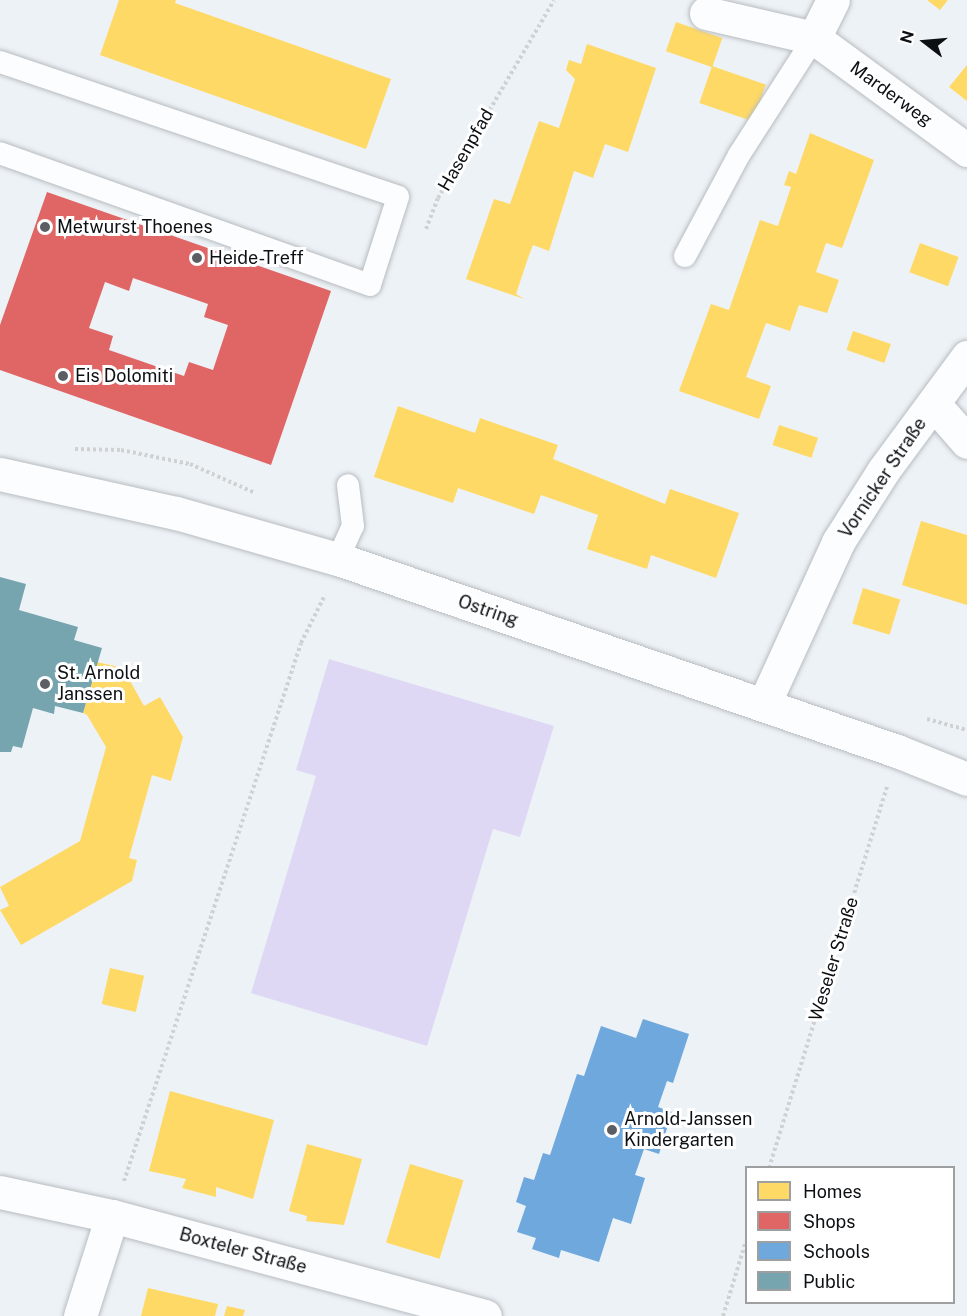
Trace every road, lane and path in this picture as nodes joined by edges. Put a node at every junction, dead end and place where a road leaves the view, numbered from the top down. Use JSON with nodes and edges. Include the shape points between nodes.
{"nodes":[{"id":1,"x":554,"y":0,"type":"edge"},
{"id":2,"x":834,"y":0,"type":"edge"},
{"id":3,"x":706,"y":13,"type":"dead end"},
{"id":4,"x":814,"y":38,"type":"junction"},
{"id":5,"x":0,"y":62,"type":"edge"},
{"id":6,"x":967,"y":150,"type":"edge"},
{"id":7,"x":0,"y":153,"type":"edge"},
{"id":8,"x":425,"y":231,"type":"dead end"},
{"id":9,"x":685,"y":256,"type":"dead end"},
{"id":10,"x":967,"y":357,"type":"edge"},
{"id":11,"x":934,"y":404,"type":"junction"},
{"id":12,"x":967,"y":442,"type":"edge"},
{"id":13,"x":0,"y":474,"type":"edge"},
{"id":14,"x":348,"y":485,"type":"dead end"},
{"id":15,"x":338,"y":559,"type":"junction"},
{"id":16,"x":764,"y":704,"type":"junction"},
{"id":17,"x":897,"y":751,"type":"junction"},
{"id":18,"x":967,"y":779,"type":"edge"},
{"id":19,"x":769,"y":1166,"type":"edge"},
{"id":20,"x":0,"y":1192,"type":"edge"},
{"id":21,"x":112,"y":1216,"type":"junction"},
{"id":22,"x":745,"y":1247,"type":"edge"},
{"id":23,"x":80,"y":1316,"type":"edge"},
{"id":24,"x":485,"y":1316,"type":"edge"},
{"id":25,"x":723,"y":1316,"type":"edge"}],
"edges":[{"from":1,"to":8,"type":"path","name":"Hasenpfad","via":[[438,198]]},
{"from":2,"to":4,"type":"street"},
{"from":3,"to":4,"type":"street","name":"Marderweg"},
{"from":4,"to":6,"type":"street","name":"Marderweg"},
{"from":4,"to":9,"type":"lane","via":[[738,155]]},
{"from":5,"to":7,"type":"lane","via":[[398,197],[370,285]]},
{"from":10,"to":11,"type":"street","name":"Vornicker Straße"},
{"from":11,"to":12,"type":"street"},
{"from":11,"to":16,"type":"street","name":"Vornicker Straße","via":[[883,471],[838,542]]},
{"from":13,"to":15,"type":"street","name":"Ostring","via":[[176,513]]},
{"from":14,"to":15,"type":"lane","via":[[353,526]]},
{"from":15,"to":16,"type":"street","name":"Ostring"},
{"from":15,"to":21,"type":"path","via":[[301,643]]},
{"from":16,"to":17,"type":"street","name":"Ostring"},
{"from":17,"to":18,"type":"street","name":"Ostring"},
{"from":17,"to":19,"type":"path","name":"Weseler Straße"},
{"from":20,"to":21,"type":"street","name":"Boxteler Straße"},
{"from":21,"to":23,"type":"street"},
{"from":21,"to":24,"type":"street","name":"Boxteler Straße"},
{"from":22,"to":25,"type":"path"}]}
